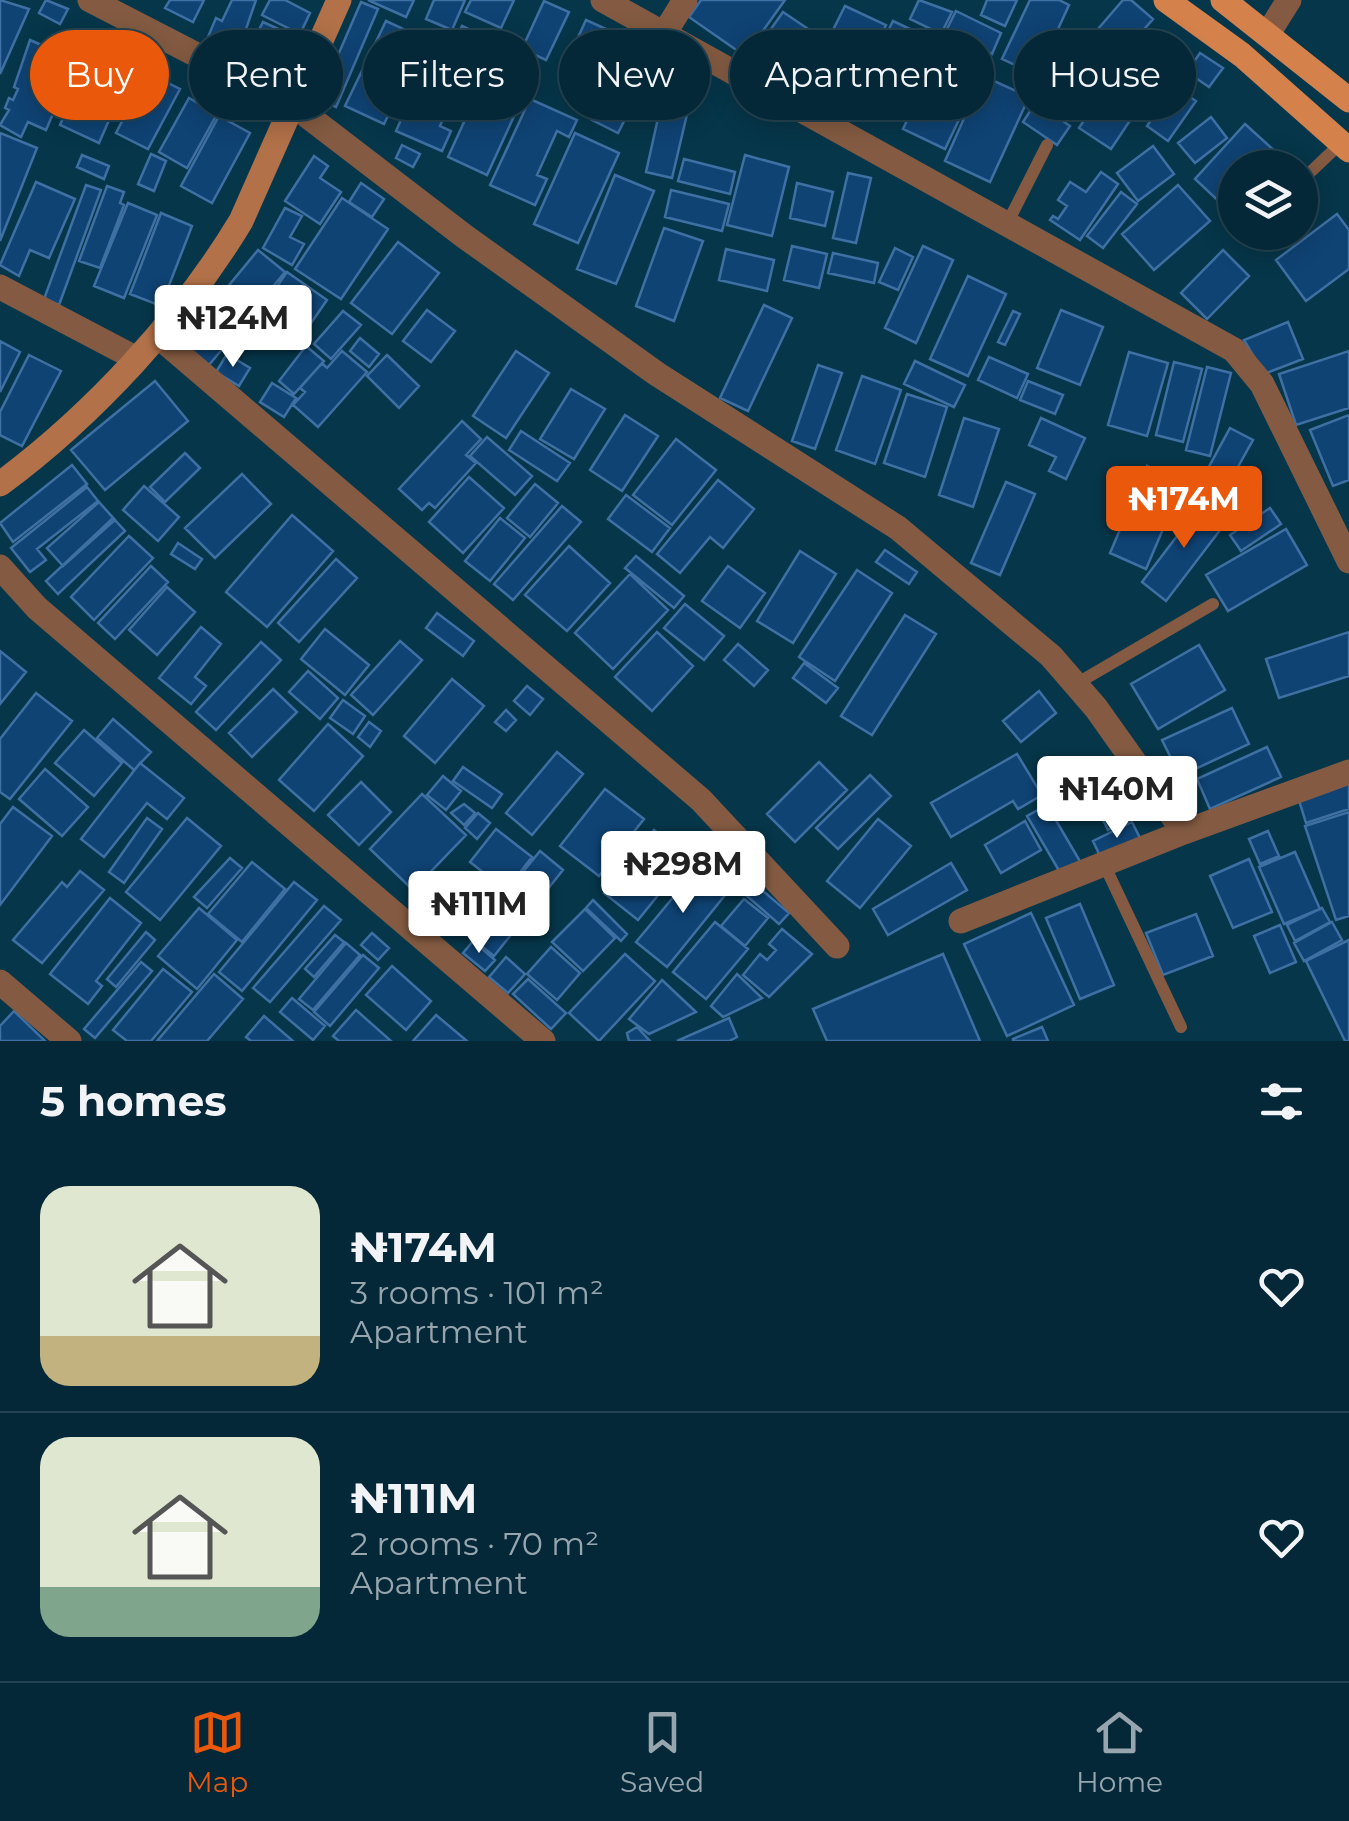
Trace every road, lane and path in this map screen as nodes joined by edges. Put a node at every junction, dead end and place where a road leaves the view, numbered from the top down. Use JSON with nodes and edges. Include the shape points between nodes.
{"nodes":[{"id":1,"x":90,"y":0,"type":"edge"},
{"id":2,"x":340,"y":0,"type":"edge"},
{"id":3,"x":603,"y":0,"type":"edge"},
{"id":4,"x":685,"y":0,"type":"edge"},
{"id":5,"x":1166,"y":0,"type":"edge"},
{"id":6,"x":1224,"y":0,"type":"edge"},
{"id":7,"x":1289,"y":0,"type":"edge"},
{"id":8,"x":326,"y":30,"type":"edge"},
{"id":9,"x":657,"y":30,"type":"edge"},
{"id":10,"x":666,"y":30,"type":"edge"},
{"id":11,"x":1269,"y":32,"type":"junction"},
{"id":12,"x":189,"y":51,"type":"edge"},
{"id":13,"x":710,"y":60,"type":"edge"},
{"id":14,"x":1349,"y":100,"type":"edge"},
{"id":15,"x":285,"y":120,"type":"edge"},
{"id":16,"x":313,"y":120,"type":"edge"},
{"id":17,"x":1047,"y":145,"type":"dead end"},
{"id":18,"x":1345,"y":146,"type":"edge"},
{"id":19,"x":1318,"y":168,"type":"edge"},
{"id":20,"x":1006,"y":226,"type":"junction"},
{"id":21,"x":0,"y":288,"type":"edge"},
{"id":22,"x":158,"y":336,"type":"junction"},
{"id":23,"x":138,"y":359,"type":"junction"},
{"id":24,"x":0,"y":484,"type":"edge"},
{"id":25,"x":1349,"y":561,"type":"edge"},
{"id":26,"x":0,"y":568,"type":"edge"},
{"id":27,"x":1214,"y":604,"type":"dead end"},
{"id":28,"x":1076,"y":684,"type":"junction"},
{"id":29,"x":1349,"y":772,"type":"edge"},
{"id":30,"x":1184,"y":832,"type":"junction"},
{"id":31,"x":1104,"y":864,"type":"junction"},
{"id":32,"x":961,"y":922,"type":"dead end"},
{"id":33,"x":837,"y":946,"type":"dead end"},
{"id":34,"x":0,"y":982,"type":"edge"},
{"id":35,"x":1181,"y":1028,"type":"dead end"},
{"id":36,"x":69,"y":1041,"type":"edge"},
{"id":37,"x":543,"y":1041,"type":"edge"}],
"edges":[{"from":1,"to":12,"type":"street"},
{"from":2,"to":8,"type":"street"},
{"from":3,"to":9,"type":"street"},
{"from":4,"to":10,"type":"street"},
{"from":5,"to":18,"type":"main road","via":[[1242,54]]},
{"from":6,"to":11,"type":"main road"},
{"from":7,"to":11,"type":"street"},
{"from":11,"to":14,"type":"main road"},
{"from":13,"to":20,"type":"street"},
{"from":15,"to":22,"type":"street","via":[[241,222]]},
{"from":16,"to":28,"type":"street","via":[[657,374],[898,528],[994,605]]},
{"from":17,"to":20,"type":"lane"},
{"from":18,"to":19,"type":"lane"},
{"from":20,"to":25,"type":"street","via":[[1234,350],[1250,366]]},
{"from":21,"to":23,"type":"street"},
{"from":22,"to":23,"type":"street"},
{"from":22,"to":33,"type":"street","via":[[701,800]]},
{"from":23,"to":24,"type":"street"},
{"from":26,"to":37,"type":"street","via":[[37,608]]},
{"from":27,"to":28,"type":"lane"},
{"from":28,"to":30,"type":"street"},
{"from":29,"to":30,"type":"street"},
{"from":30,"to":31,"type":"street"},
{"from":31,"to":32,"type":"street"},
{"from":31,"to":35,"type":"lane"},
{"from":34,"to":36,"type":"street"}]}
